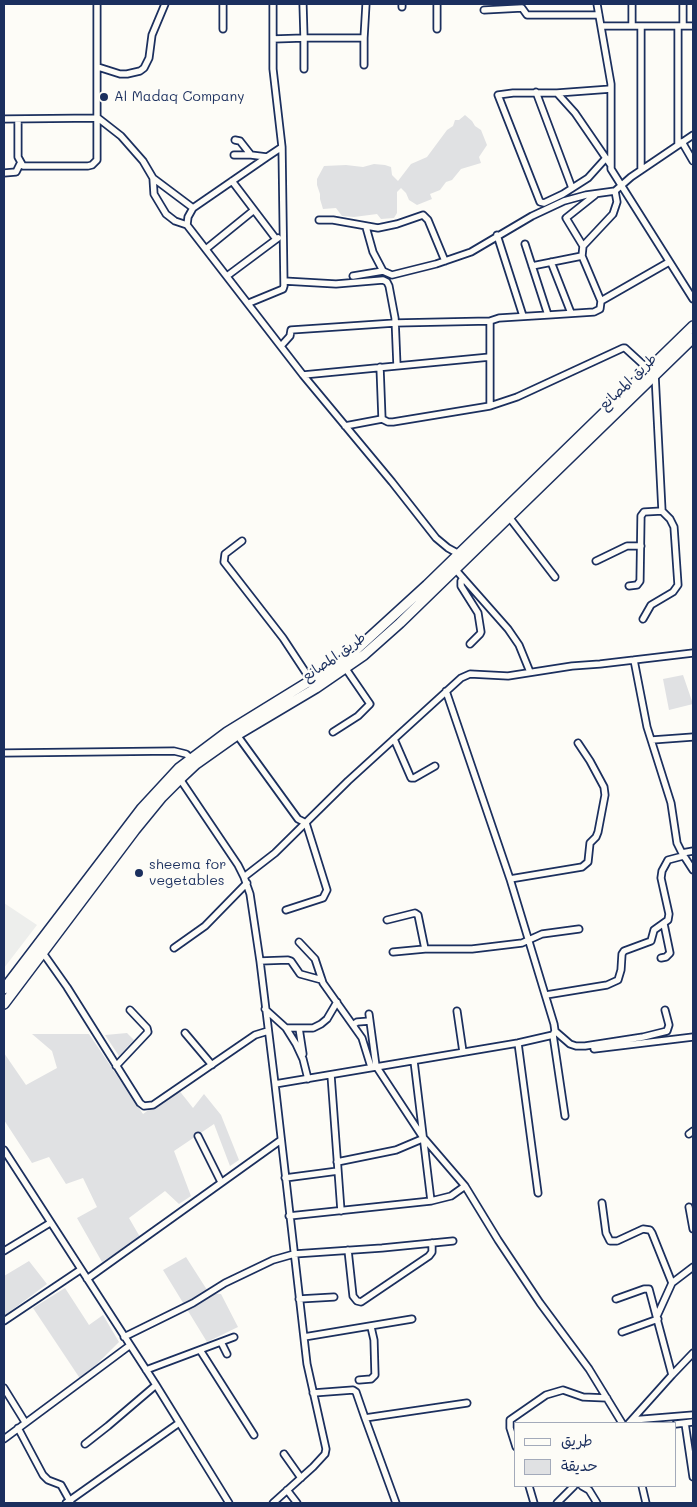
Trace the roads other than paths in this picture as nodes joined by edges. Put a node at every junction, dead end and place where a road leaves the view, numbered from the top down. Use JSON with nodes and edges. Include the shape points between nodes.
{"nodes":[{"id":1,"x":98,"y":4,"type":"edge"},
{"id":2,"x":165,"y":4,"type":"edge"},
{"id":3,"x":223,"y":4,"type":"edge"},
{"id":4,"x":273,"y":4,"type":"edge"},
{"id":5,"x":303,"y":4,"type":"edge"},
{"id":6,"x":366,"y":4,"type":"edge"},
{"id":7,"x":437,"y":4,"type":"edge"},
{"id":8,"x":597,"y":4,"type":"edge"},
{"id":9,"x":632,"y":4,"type":"edge"},
{"id":10,"x":683,"y":4,"type":"edge"},
{"id":11,"x":505,"y":6,"type":"edge"},
{"id":12,"x":484,"y":10,"type":"dead end"},
{"id":13,"x":599,"y":15,"type":"junction"},
{"id":14,"x":602,"y":26,"type":"junction"},
{"id":15,"x":632,"y":26,"type":"junction"},
{"id":16,"x":641,"y":26,"type":"junction"},
{"id":17,"x":680,"y":26,"type":"junction"},
{"id":18,"x":693,"y":26,"type":"edge"},
{"id":19,"x":223,"y":29,"type":"dead end"},
{"id":20,"x":437,"y":29,"type":"dead end"},
{"id":21,"x":304,"y":38,"type":"junction"},
{"id":22,"x":364,"y":38,"type":"junction"},
{"id":23,"x":273,"y":39,"type":"junction"},
{"id":24,"x":364,"y":65,"type":"dead end"},
{"id":25,"x":98,"y":68,"type":"junction"},
{"id":26,"x":304,"y":69,"type":"dead end"},
{"id":27,"x":611,"y":89,"type":"junction"},
{"id":28,"x":536,"y":92,"type":"junction"},
{"id":29,"x":557,"y":93,"type":"junction"},
{"id":30,"x":98,"y":118,"type":"junction"},
{"id":31,"x":4,"y":119,"type":"edge"},
{"id":32,"x":18,"y":120,"type":"junction"},
{"id":33,"x":693,"y":135,"type":"edge"},
{"id":34,"x":234,"y":140,"type":"dead end"},
{"id":35,"x":680,"y":144,"type":"junction"},
{"id":36,"x":282,"y":147,"type":"junction"},
{"id":37,"x":251,"y":154,"type":"junction"},
{"id":38,"x":234,"y":155,"type":"dead end"},
{"id":39,"x":267,"y":157,"type":"junction"},
{"id":40,"x":606,"y":158,"type":"junction"},
{"id":41,"x":693,"y":161,"type":"edge"},
{"id":42,"x":20,"y":164,"type":"junction"},
{"id":43,"x":610,"y":164,"type":"junction"},
{"id":44,"x":641,"y":170,"type":"junction"},
{"id":45,"x":4,"y":173,"type":"edge"},
{"id":46,"x":153,"y":178,"type":"junction"},
{"id":47,"x":232,"y":181,"type":"junction"},
{"id":48,"x":621,"y":184,"type":"junction"},
{"id":49,"x":572,"y":188,"type":"junction"},
{"id":50,"x":615,"y":191,"type":"junction"},
{"id":51,"x":597,"y":194,"type":"junction"},
{"id":52,"x":194,"y":208,"type":"junction"},
{"id":53,"x":254,"y":210,"type":"junction"},
{"id":54,"x":319,"y":220,"type":"dead end"},
{"id":55,"x":187,"y":225,"type":"junction"},
{"id":56,"x":366,"y":227,"type":"junction"},
{"id":57,"x":283,"y":233,"type":"junction"},
{"id":58,"x":497,"y":235,"type":"junction"},
{"id":59,"x":276,"y":240,"type":"junction"},
{"id":60,"x":526,"y":244,"type":"dead end"},
{"id":61,"x":583,"y":246,"type":"junction"},
{"id":62,"x":206,"y":249,"type":"junction"},
{"id":63,"x":582,"y":256,"type":"junction"},
{"id":64,"x":445,"y":261,"type":"junction"},
{"id":65,"x":551,"y":262,"type":"junction"},
{"id":66,"x":668,"y":262,"type":"junction"},
{"id":67,"x":532,"y":266,"type":"junction"},
{"id":68,"x":383,"y":271,"type":"junction"},
{"id":69,"x":227,"y":276,"type":"junction"},
{"id":70,"x":353,"y":276,"type":"dead end"},
{"id":71,"x":284,"y":281,"type":"junction"},
{"id":72,"x":693,"y":299,"type":"edge"},
{"id":73,"x":601,"y":301,"type":"junction"},
{"id":74,"x":249,"y":303,"type":"junction"},
{"id":75,"x":571,"y":313,"type":"junction"},
{"id":76,"x":548,"y":315,"type":"junction"},
{"id":77,"x":523,"y":316,"type":"junction"},
{"id":78,"x":490,"y":322,"type":"junction"},
{"id":79,"x":395,"y":323,"type":"junction"},
{"id":80,"x":693,"y":326,"type":"edge"},
{"id":81,"x":693,"y":338,"type":"edge"},
{"id":82,"x":281,"y":346,"type":"junction"},
{"id":83,"x":490,"y":356,"type":"junction"},
{"id":84,"x":397,"y":366,"type":"junction"},
{"id":85,"x":380,"y":367,"type":"junction"},
{"id":86,"x":652,"y":371,"type":"junction"},
{"id":87,"x":303,"y":375,"type":"junction"},
{"id":88,"x":490,"y":406,"type":"junction"},
{"id":89,"x":382,"y":419,"type":"junction"},
{"id":90,"x":345,"y":426,"type":"junction"},
{"id":91,"x":662,"y":511,"type":"junction"},
{"id":92,"x":509,"y":518,"type":"junction"},
{"id":93,"x":242,"y":541,"type":"dead end"},
{"id":94,"x":641,"y":546,"type":"junction"},
{"id":95,"x":459,"y":554,"type":"junction"},
{"id":96,"x":596,"y":561,"type":"dead end"},
{"id":97,"x":455,"y":569,"type":"junction"},
{"id":98,"x":555,"y":577,"type":"dead end"},
{"id":99,"x":463,"y":578,"type":"junction"},
{"id":100,"x":629,"y":586,"type":"dead end"},
{"id":101,"x":643,"y":619,"type":"dead end"},
{"id":102,"x":470,"y":644,"type":"dead end"},
{"id":103,"x":693,"y":653,"type":"edge"},
{"id":104,"x":634,"y":660,"type":"junction"},
{"id":105,"x":346,"y":669,"type":"junction"},
{"id":106,"x":530,"y":672,"type":"junction"},
{"id":107,"x":314,"y":684,"type":"junction"},
{"id":108,"x":446,"y":691,"type":"junction"},
{"id":109,"x":333,"y":732,"type":"dead end"},
{"id":110,"x":237,"y":735,"type":"junction"},
{"id":111,"x":693,"y":737,"type":"edge"},
{"id":112,"x":394,"y":739,"type":"junction"},
{"id":113,"x":652,"y":740,"type":"junction"},
{"id":114,"x":578,"y":743,"type":"dead end"},
{"id":115,"x":4,"y":753,"type":"edge"},
{"id":116,"x":194,"y":761,"type":"junction"},
{"id":117,"x":435,"y":766,"type":"dead end"},
{"id":118,"x":180,"y":780,"type":"junction"},
{"id":119,"x":306,"y":823,"type":"junction"},
{"id":120,"x":693,"y":851,"type":"edge"},
{"id":121,"x":682,"y":855,"type":"junction"},
{"id":122,"x":693,"y":870,"type":"edge"},
{"id":123,"x":510,"y":879,"type":"junction"},
{"id":124,"x":245,"y":880,"type":"junction"},
{"id":125,"x":286,"y":910,"type":"dead end"},
{"id":126,"x":387,"y":920,"type":"dead end"},
{"id":127,"x":60,"y":923,"type":"junction"},
{"id":128,"x":664,"y":924,"type":"junction"},
{"id":129,"x":579,"y":929,"type":"dead end"},
{"id":130,"x":529,"y":939,"type":"junction"},
{"id":131,"x":299,"y":942,"type":"dead end"},
{"id":132,"x":174,"y":948,"type":"dead end"},
{"id":133,"x":425,"y":950,"type":"junction"},
{"id":134,"x":393,"y":952,"type":"dead end"},
{"id":135,"x":43,"y":953,"type":"junction"},
{"id":136,"x":661,"y":958,"type":"dead end"},
{"id":137,"x":260,"y":961,"type":"junction"},
{"id":138,"x":322,"y":980,"type":"junction"},
{"id":139,"x":4,"y":989,"type":"edge"},
{"id":140,"x":546,"y":995,"type":"junction"},
{"id":141,"x":337,"y":1002,"type":"junction"},
{"id":142,"x":4,"y":1004,"type":"edge"},
{"id":143,"x":130,"y":1010,"type":"dead end"},
{"id":144,"x":265,"y":1010,"type":"junction"},
{"id":145,"x":664,"y":1010,"type":"dead end"},
{"id":146,"x":457,"y":1011,"type":"dead end"},
{"id":147,"x":369,"y":1014,"type":"dead end"},
{"id":148,"x":370,"y":1021,"type":"junction"},
{"id":149,"x":353,"y":1025,"type":"junction"},
{"id":150,"x":286,"y":1028,"type":"junction"},
{"id":151,"x":300,"y":1028,"type":"junction"},
{"id":152,"x":268,"y":1031,"type":"junction"},
{"id":153,"x":185,"y":1033,"type":"dead end"},
{"id":154,"x":554,"y":1033,"type":"junction"},
{"id":155,"x":693,"y":1037,"type":"edge"},
{"id":156,"x":518,"y":1042,"type":"junction"},
{"id":157,"x":585,"y":1046,"type":"junction"},
{"id":158,"x":463,"y":1052,"type":"junction"},
{"id":159,"x":303,"y":1059,"type":"junction"},
{"id":160,"x":414,"y":1061,"type":"junction"},
{"id":161,"x":212,"y":1065,"type":"junction"},
{"id":162,"x":116,"y":1066,"type":"junction"},
{"id":163,"x":374,"y":1067,"type":"junction"},
{"id":164,"x":331,"y":1075,"type":"junction"},
{"id":165,"x":308,"y":1079,"type":"junction"},
{"id":166,"x":275,"y":1084,"type":"junction"},
{"id":167,"x":565,"y":1116,"type":"dead end"},
{"id":168,"x":198,"y":1136,"type":"dead end"},
{"id":169,"x":422,"y":1138,"type":"junction"},
{"id":170,"x":281,"y":1140,"type":"junction"},
{"id":171,"x":4,"y":1150,"type":"edge"},
{"id":172,"x":6,"y":1158,"type":"edge"},
{"id":173,"x":337,"y":1162,"type":"junction"},
{"id":174,"x":338,"y":1172,"type":"junction"},
{"id":175,"x":285,"y":1178,"type":"junction"},
{"id":176,"x":221,"y":1182,"type":"junction"},
{"id":177,"x":465,"y":1186,"type":"junction"},
{"id":178,"x":538,"y":1193,"type":"dead end"},
{"id":179,"x":431,"y":1201,"type":"junction"},
{"id":180,"x":602,"y":1203,"type":"dead end"},
{"id":181,"x":689,"y":1207,"type":"dead end"},
{"id":182,"x":341,"y":1211,"type":"junction"},
{"id":183,"x":289,"y":1216,"type":"junction"},
{"id":184,"x":50,"y":1223,"type":"junction"},
{"id":185,"x":693,"y":1229,"type":"edge"},
{"id":186,"x":453,"y":1241,"type":"dead end"},
{"id":187,"x":432,"y":1243,"type":"junction"},
{"id":188,"x":348,"y":1250,"type":"junction"},
{"id":189,"x":4,"y":1251,"type":"edge"},
{"id":190,"x":294,"y":1254,"type":"junction"},
{"id":191,"x":693,"y":1267,"type":"edge"},
{"id":192,"x":80,"y":1270,"type":"junction"},
{"id":193,"x":87,"y":1279,"type":"junction"},
{"id":194,"x":672,"y":1282,"type":"junction"},
{"id":195,"x":334,"y":1297,"type":"dead end"},
{"id":196,"x":616,"y":1298,"type":"dead end"},
{"id":197,"x":299,"y":1299,"type":"junction"},
{"id":198,"x":658,"y":1318,"type":"junction"},
{"id":199,"x":412,"y":1319,"type":"dead end"},
{"id":200,"x":4,"y":1320,"type":"edge"},
{"id":201,"x":371,"y":1326,"type":"junction"},
{"id":202,"x":622,"y":1332,"type":"dead end"},
{"id":203,"x":234,"y":1336,"type":"dead end"},
{"id":204,"x":124,"y":1337,"type":"junction"},
{"id":205,"x":304,"y":1337,"type":"junction"},
{"id":206,"x":221,"y":1342,"type":"junction"},
{"id":207,"x":129,"y":1346,"type":"junction"},
{"id":208,"x":200,"y":1350,"type":"junction"},
{"id":209,"x":693,"y":1352,"type":"edge"},
{"id":210,"x":226,"y":1354,"type":"dead end"},
{"id":211,"x":146,"y":1370,"type":"junction"},
{"id":212,"x":672,"y":1375,"type":"junction"},
{"id":213,"x":359,"y":1380,"type":"dead end"},
{"id":214,"x":156,"y":1386,"type":"junction"},
{"id":215,"x":4,"y":1388,"type":"edge"},
{"id":216,"x":312,"y":1393,"type":"junction"},
{"id":217,"x":607,"y":1398,"type":"junction"},
{"id":218,"x":468,"y":1403,"type":"dead end"},
{"id":219,"x":693,"y":1415,"type":"edge"},
{"id":220,"x":365,"y":1418,"type":"junction"},
{"id":221,"x":630,"y":1421,"type":"edge"},
{"id":222,"x":26,"y":1422,"type":"junction"},
{"id":223,"x":621,"y":1422,"type":"edge"},
{"id":224,"x":693,"y":1422,"type":"edge"},
{"id":225,"x":179,"y":1423,"type":"junction"},
{"id":226,"x":685,"y":1423,"type":"junction"},
{"id":227,"x":677,"y":1424,"type":"edge"},
{"id":228,"x":18,"y":1428,"type":"junction"},
{"id":229,"x":254,"y":1435,"type":"dead end"},
{"id":230,"x":4,"y":1439,"type":"edge"},
{"id":231,"x":514,"y":1441,"type":"edge"},
{"id":232,"x":85,"y":1444,"type":"dead end"},
{"id":233,"x":284,"y":1454,"type":"dead end"},
{"id":234,"x":693,"y":1477,"type":"edge"},
{"id":235,"x":300,"y":1478,"type":"junction"},
{"id":236,"x":529,"y":1487,"type":"edge"},
{"id":237,"x":573,"y":1487,"type":"edge"},
{"id":238,"x":584,"y":1487,"type":"edge"},
{"id":239,"x":642,"y":1487,"type":"edge"},
{"id":240,"x":287,"y":1490,"type":"junction"},
{"id":241,"x":69,"y":1502,"type":"edge"},
{"id":242,"x":229,"y":1503,"type":"edge"},
{"id":243,"x":273,"y":1503,"type":"edge"},
{"id":244,"x":297,"y":1503,"type":"edge"},
{"id":245,"x":396,"y":1503,"type":"edge"},
{"id":246,"x":534,"y":1503,"type":"edge"},
{"id":247,"x":557,"y":1503,"type":"edge"},
{"id":248,"x":597,"y":1503,"type":"edge"},
{"id":249,"x":646,"y":1503,"type":"edge"}],
"edges":[{"from":1,"to":25,"type":"street"},
{"from":2,"to":25,"type":"street","via":[[153,31],[144,68],[127,74]]},
{"from":3,"to":19,"type":"street"},
{"from":4,"to":23,"type":"street"},
{"from":5,"to":21,"type":"street"},
{"from":6,"to":22,"type":"street"},
{"from":7,"to":20,"type":"street"},
{"from":8,"to":13,"type":"street"},
{"from":9,"to":15,"type":"street"},
{"from":10,"to":17,"type":"street"},
{"from":11,"to":12,"type":"street"},
{"from":11,"to":13,"type":"street","via":[[522,8],[527,15]]},
{"from":13,"to":14,"type":"street"},
{"from":14,"to":15,"type":"street"},
{"from":14,"to":27,"type":"street"},
{"from":15,"to":16,"type":"street"},
{"from":16,"to":17,"type":"street"},
{"from":16,"to":44,"type":"street"},
{"from":17,"to":18,"type":"street"},
{"from":17,"to":35,"type":"street"},
{"from":21,"to":22,"type":"street"},
{"from":21,"to":23,"type":"street"},
{"from":21,"to":26,"type":"street"},
{"from":22,"to":24,"type":"street"},
{"from":23,"to":36,"type":"street","via":[[273,70]]},
{"from":25,"to":30,"type":"street"},
{"from":27,"to":29,"type":"street"},
{"from":27,"to":43,"type":"street"},
{"from":28,"to":29,"type":"street"},
{"from":28,"to":49,"type":"street"},
{"from":28,"to":49,"type":"street","via":[[498,94],[540,202],[544,203]]},
{"from":29,"to":40,"type":"street"},
{"from":30,"to":32,"type":"street"},
{"from":30,"to":42,"type":"street","via":[[98,157],[92,165],[27,167]]},
{"from":30,"to":46,"type":"street","via":[[121,136],[143,160]]},
{"from":31,"to":32,"type":"street"},
{"from":32,"to":42,"type":"street"},
{"from":33,"to":35,"type":"street"},
{"from":34,"to":37,"type":"street","via":[[244,144]]},
{"from":35,"to":41,"type":"street"},
{"from":35,"to":44,"type":"street"},
{"from":36,"to":39,"type":"street"},
{"from":36,"to":57,"type":"street"},
{"from":37,"to":38,"type":"street"},
{"from":37,"to":39,"type":"street"},
{"from":39,"to":47,"type":"street"},
{"from":40,"to":43,"type":"street"},
{"from":40,"to":49,"type":"street","via":[[588,178]]},
{"from":42,"to":45,"type":"street","via":[[16,172]]},
{"from":43,"to":48,"type":"street"},
{"from":44,"to":48,"type":"street"},
{"from":46,"to":52,"type":"street"},
{"from":46,"to":55,"type":"street","via":[[154,194],[166,214]]},
{"from":47,"to":52,"type":"street"},
{"from":47,"to":53,"type":"street"},
{"from":48,"to":50,"type":"street"},
{"from":48,"to":66,"type":"street"},
{"from":50,"to":51,"type":"street"},
{"from":50,"to":61,"type":"street","via":[[617,202],[613,214]]},
{"from":51,"to":58,"type":"street","via":[[564,201]]},
{"from":51,"to":61,"type":"street","via":[[566,218]]},
{"from":52,"to":55,"type":"street"},
{"from":53,"to":59,"type":"street"},
{"from":53,"to":62,"type":"street"},
{"from":54,"to":56,"type":"street"},
{"from":55,"to":62,"type":"street"},
{"from":56,"to":64,"type":"street","via":[[380,228],[423,215]]},
{"from":56,"to":68,"type":"street"},
{"from":57,"to":59,"type":"street"},
{"from":57,"to":71,"type":"street"},
{"from":58,"to":64,"type":"street","via":[[471,252]]},
{"from":58,"to":77,"type":"street"},
{"from":59,"to":69,"type":"street"},
{"from":60,"to":67,"type":"street"},
{"from":61,"to":63,"type":"street"},
{"from":62,"to":69,"type":"street"},
{"from":63,"to":65,"type":"street"},
{"from":63,"to":73,"type":"street"},
{"from":64,"to":68,"type":"street","via":[[391,275]]},
{"from":65,"to":67,"type":"street"},
{"from":65,"to":75,"type":"street"},
{"from":66,"to":72,"type":"street"},
{"from":66,"to":73,"type":"street"},
{"from":67,"to":76,"type":"street"},
{"from":68,"to":70,"type":"street"},
{"from":69,"to":74,"type":"street"},
{"from":71,"to":74,"type":"street","via":[[283,289]]},
{"from":71,"to":79,"type":"street","via":[[336,284],[383,280],[390,286]]},
{"from":73,"to":75,"type":"street","via":[[600,309],[594,312]]},
{"from":74,"to":82,"type":"street"},
{"from":75,"to":76,"type":"street"},
{"from":76,"to":77,"type":"street"},
{"from":77,"to":78,"type":"street"},
{"from":78,"to":79,"type":"street"},
{"from":78,"to":83,"type":"street"},
{"from":79,"to":82,"type":"street","via":[[290,330],[290,336]]},
{"from":79,"to":84,"type":"street"},
{"from":80,"to":86,"type":"main road","name":"طريق المصانع"},
{"from":81,"to":86,"type":"main road","name":"طريق المصانع"},
{"from":82,"to":87,"type":"street"},
{"from":83,"to":84,"type":"street"},
{"from":83,"to":88,"type":"street"},
{"from":84,"to":85,"type":"street"},
{"from":85,"to":87,"type":"street"},
{"from":85,"to":89,"type":"street"},
{"from":86,"to":88,"type":"street","via":[[625,348]]},
{"from":86,"to":91,"type":"street"},
{"from":86,"to":92,"type":"main road","name":"طريق المصانع"},
{"from":86,"to":95,"type":"main road","name":"طريق المصانع"},
{"from":87,"to":90,"type":"street"},
{"from":88,"to":89,"type":"street","via":[[393,422]]},
{"from":89,"to":90,"type":"street"},
{"from":90,"to":95,"type":"street","via":[[436,538]]},
{"from":91,"to":94,"type":"street","via":[[642,513]]},
{"from":91,"to":101,"type":"street","via":[[674,527],[678,585],[673,592],[651,605]]},
{"from":92,"to":97,"type":"main road","name":"طريق المصانع"},
{"from":92,"to":98,"type":"street"},
{"from":93,"to":107,"type":"street","via":[[225,554],[224,562]]},
{"from":94,"to":96,"type":"street","via":[[627,546]]},
{"from":94,"to":100,"type":"street","via":[[639,583]]},
{"from":95,"to":107,"type":"main road","name":"طريق المصانع","via":[[358,648]]},
{"from":97,"to":99,"type":"street"},
{"from":97,"to":105,"type":"main road","name":"طريق المصانع","via":[[400,623]]},
{"from":99,"to":102,"type":"street","via":[[461,586],[478,613],[481,632]]},
{"from":99,"to":106,"type":"street","via":[[519,644]]},
{"from":103,"to":104,"type":"street"},
{"from":104,"to":106,"type":"street"},
{"from":104,"to":113,"type":"street"},
{"from":105,"to":107,"type":"main road","name":"طريق المصانع"},
{"from":105,"to":109,"type":"street","via":[[370,704]]},
{"from":106,"to":108,"type":"street","via":[[501,676],[470,674]]},
{"from":107,"to":110,"type":"main road","name":"طريق المصانع"},
{"from":107,"to":116,"type":"main road","name":"طريق المصانع","via":[[243,722]]},
{"from":108,"to":112,"type":"street"},
{"from":108,"to":123,"type":"street"},
{"from":110,"to":116,"type":"main road","name":"طريق المصانع"},
{"from":110,"to":119,"type":"street","via":[[298,819]]},
{"from":111,"to":113,"type":"street"},
{"from":112,"to":117,"type":"street","via":[[411,778]]},
{"from":112,"to":119,"type":"street"},
{"from":113,"to":121,"type":"street","via":[[666,781],[674,830]]},
{"from":114,"to":123,"type":"street","via":[[604,787],[605,795],[598,832],[590,843],[588,862],[582,867]]},
{"from":115,"to":116,"type":"street","via":[[174,752],[186,754]]},
{"from":116,"to":118,"type":"main road","name":"طريق المصانع"},
{"from":116,"to":127,"type":"main road","name":"طريق المصانع","via":[[180,768],[142,808]]},
{"from":118,"to":124,"type":"street"},
{"from":118,"to":127,"type":"main road","name":"طريق المصانع","via":[[162,797]]},
{"from":119,"to":124,"type":"street"},
{"from":119,"to":125,"type":"street","via":[[327,890],[323,898]]},
{"from":120,"to":121,"type":"street"},
{"from":121,"to":122,"type":"street"},
{"from":121,"to":128,"type":"street","via":[[668,860],[662,871],[669,914]]},
{"from":123,"to":130,"type":"street"},
{"from":124,"to":132,"type":"street","via":[[205,926]]},
{"from":124,"to":137,"type":"street"},
{"from":126,"to":133,"type":"street","via":[[414,913],[418,915]]},
{"from":127,"to":135,"type":"main road","name":"طريق المصانع"},
{"from":127,"to":139,"type":"main road","name":"طريق المصانع"},
{"from":128,"to":136,"type":"street","via":[[670,950],[669,956]]},
{"from":128,"to":140,"type":"street","via":[[654,930],[650,941],[624,951],[620,974],[615,982]]},
{"from":129,"to":130,"type":"street"},
{"from":130,"to":133,"type":"street","via":[[522,943],[472,949]]},
{"from":130,"to":140,"type":"street"},
{"from":131,"to":138,"type":"street","via":[[317,963]]},
{"from":133,"to":134,"type":"street"},
{"from":135,"to":142,"type":"main road","name":"طريق المصانع"},
{"from":135,"to":162,"type":"street"},
{"from":137,"to":138,"type":"street","via":[[288,960],[300,974]]},
{"from":137,"to":144,"type":"street"},
{"from":138,"to":141,"type":"street"},
{"from":140,"to":154,"type":"street"},
{"from":141,"to":149,"type":"street"},
{"from":141,"to":151,"type":"street","via":[[321,1024]]},
{"from":143,"to":162,"type":"street","via":[[148,1032]]},
{"from":144,"to":150,"type":"street"},
{"from":144,"to":152,"type":"street"},
{"from":145,"to":157,"type":"street","via":[[669,1025],[667,1031]]},
{"from":146,"to":158,"type":"street"},
{"from":147,"to":148,"type":"street"},
{"from":148,"to":149,"type":"street"},
{"from":148,"to":163,"type":"street"},
{"from":149,"to":163,"type":"street"},
{"from":150,"to":151,"type":"street"},
{"from":150,"to":159,"type":"street"},
{"from":151,"to":159,"type":"street"},
{"from":152,"to":161,"type":"street","via":[[255,1035]]},
{"from":152,"to":166,"type":"street"},
{"from":153,"to":161,"type":"street"},
{"from":154,"to":156,"type":"street"},
{"from":154,"to":157,"type":"street","via":[[570,1044]]},
{"from":154,"to":167,"type":"street"},
{"from":155,"to":157,"type":"street","via":[[594,1048]]},
{"from":156,"to":158,"type":"street"},
{"from":156,"to":178,"type":"street"},
{"from":158,"to":160,"type":"street"},
{"from":159,"to":165,"type":"street"},
{"from":160,"to":163,"type":"street"},
{"from":160,"to":169,"type":"street"},
{"from":161,"to":162,"type":"street","via":[[146,1107]]},
{"from":163,"to":164,"type":"street"},
{"from":163,"to":169,"type":"street"},
{"from":164,"to":165,"type":"street"},
{"from":164,"to":173,"type":"street"},
{"from":165,"to":166,"type":"street"},
{"from":166,"to":170,"type":"street"},
{"from":168,"to":176,"type":"street"},
{"from":169,"to":173,"type":"street","via":[[390,1152]]},
{"from":169,"to":177,"type":"street"},
{"from":169,"to":179,"type":"street"},
{"from":170,"to":175,"type":"street"},
{"from":170,"to":176,"type":"street"},
{"from":171,"to":172,"type":"street"},
{"from":172,"to":184,"type":"street"},
{"from":173,"to":174,"type":"street"},
{"from":174,"to":175,"type":"street"},
{"from":174,"to":182,"type":"street"},
{"from":175,"to":183,"type":"street"},
{"from":176,"to":193,"type":"street"},
{"from":177,"to":179,"type":"street","via":[[451,1196]]},
{"from":177,"to":217,"type":"street","via":[[540,1303]]},
{"from":179,"to":182,"type":"street"},
{"from":180,"to":194,"type":"street","via":[[610,1241],[643,1229],[650,1230]]},
{"from":181,"to":185,"type":"street"},
{"from":182,"to":183,"type":"street"},
{"from":183,"to":190,"type":"street"},
{"from":184,"to":189,"type":"street"},
{"from":184,"to":192,"type":"street"},
{"from":186,"to":187,"type":"street"},
{"from":187,"to":188,"type":"street"},
{"from":187,"to":188,"type":"street","via":[[429,1256],[360,1302],[353,1296]]},
{"from":188,"to":190,"type":"street"},
{"from":190,"to":197,"type":"street"},
{"from":190,"to":204,"type":"street","via":[[261,1265],[193,1304]]},
{"from":191,"to":194,"type":"street"},
{"from":192,"to":193,"type":"street"},
{"from":192,"to":200,"type":"street"},
{"from":193,"to":204,"type":"street"},
{"from":194,"to":198,"type":"street"},
{"from":195,"to":197,"type":"street"},
{"from":196,"to":198,"type":"street","via":[[647,1288]]},
{"from":197,"to":205,"type":"street"},
{"from":198,"to":202,"type":"street"},
{"from":198,"to":212,"type":"street"},
{"from":199,"to":201,"type":"street"},
{"from":201,"to":205,"type":"street"},
{"from":201,"to":213,"type":"street","via":[[375,1375],[371,1379]]},
{"from":203,"to":206,"type":"street"},
{"from":204,"to":207,"type":"street"},
{"from":205,"to":216,"type":"street"},
{"from":206,"to":208,"type":"street"},
{"from":206,"to":210,"type":"street"},
{"from":207,"to":211,"type":"street"},
{"from":207,"to":222,"type":"street"},
{"from":208,"to":211,"type":"street"},
{"from":208,"to":229,"type":"street"},
{"from":209,"to":212,"type":"street"},
{"from":211,"to":214,"type":"street"},
{"from":212,"to":221,"type":"street"},
{"from":214,"to":225,"type":"street"},
{"from":214,"to":232,"type":"street"},
{"from":215,"to":222,"type":"street"},
{"from":216,"to":220,"type":"street","via":[[353,1390]]},
{"from":216,"to":235,"type":"street","via":[[326,1452]]},
{"from":217,"to":223,"type":"street"},
{"from":217,"to":231,"type":"street","via":[[583,1397],[563,1390],[546,1395],[510,1420]]},
{"from":218,"to":220,"type":"street"},
{"from":219,"to":221,"type":"street"},
{"from":220,"to":245,"type":"street"},
{"from":222,"to":228,"type":"street"},
{"from":224,"to":226,"type":"street"},
{"from":225,"to":241,"type":"street"},
{"from":225,"to":242,"type":"street"},
{"from":226,"to":227,"type":"street"},
{"from":226,"to":234,"type":"street"},
{"from":228,"to":230,"type":"street"},
{"from":228,"to":241,"type":"street","via":[[43,1475],[61,1485]]},
{"from":233,"to":235,"type":"street"},
{"from":235,"to":240,"type":"street"},
{"from":236,"to":246,"type":"street"},
{"from":237,"to":247,"type":"street"},
{"from":238,"to":248,"type":"street"},
{"from":239,"to":249,"type":"street"},
{"from":240,"to":243,"type":"street"},
{"from":240,"to":244,"type":"street"}]}
